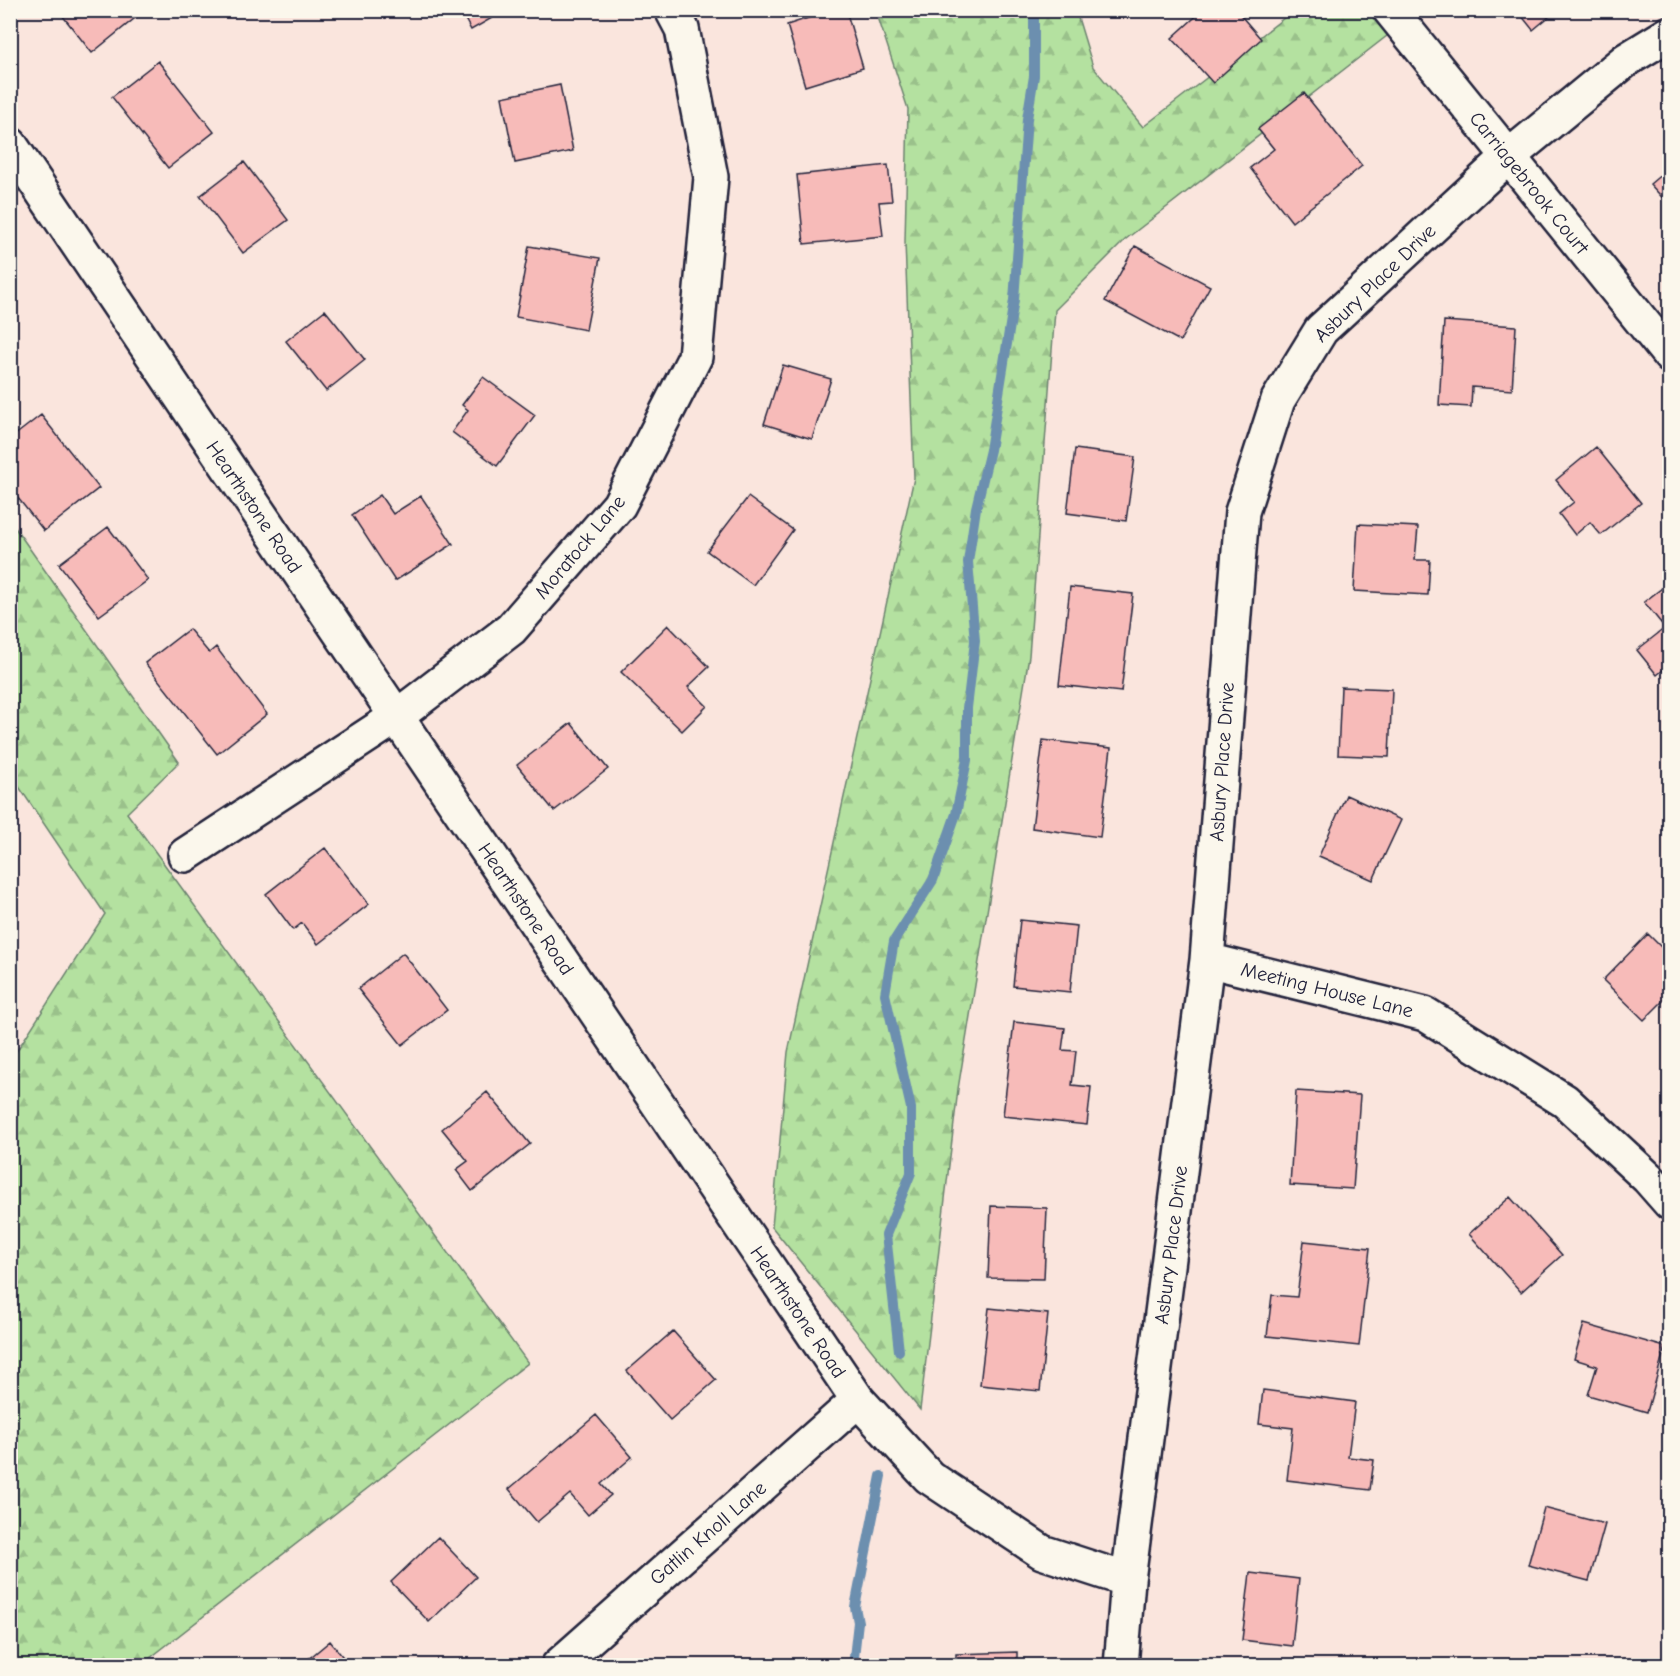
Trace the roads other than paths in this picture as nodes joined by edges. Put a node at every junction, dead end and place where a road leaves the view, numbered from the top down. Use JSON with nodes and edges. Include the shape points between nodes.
{"nodes":[{"id":1,"x":672,"y":10,"type":"edge"},
{"id":2,"x":1389,"y":10,"type":"edge"},
{"id":3,"x":1670,"y":33,"type":"edge"},
{"id":4,"x":10,"y":144,"type":"edge"},
{"id":5,"x":1508,"y":157,"type":"junction"},
{"id":6,"x":1670,"y":356,"type":"edge"},
{"id":7,"x":396,"y":717,"type":"junction"},
{"id":8,"x":185,"y":855,"type":"dead end"},
{"id":9,"x":1207,"y":960,"type":"junction"},
{"id":10,"x":1670,"y":1203,"type":"edge"},
{"id":11,"x":858,"y":1400,"type":"junction"},
{"id":12,"x":1128,"y":1580,"type":"junction"},
{"id":13,"x":558,"y":1665,"type":"edge"},
{"id":14,"x":1121,"y":1665,"type":"edge"}],
"edges":[{"from":1,"to":7,"type":"street","name":"Moratock Lane","via":[[682,29],[711,177],[694,357],[619,505],[511,629]]},
{"from":2,"to":5,"type":"street","name":"Carriagebrook Court"},
{"from":3,"to":5,"type":"street","name":"Asbury Place Drive","via":[[1626,60]]},
{"from":4,"to":7,"type":"street","name":"Hearthstone Road"},
{"from":5,"to":6,"type":"street","name":"Carriagebrook Court"},
{"from":5,"to":9,"type":"street","name":"Asbury Place Drive","via":[[1322,330],[1278,400],[1242,512]]},
{"from":7,"to":8,"type":"street","name":"Moratock Lane"},
{"from":7,"to":11,"type":"street","name":"Hearthstone Road"},
{"from":9,"to":10,"type":"street","name":"Meeting House Lane","via":[[1425,1014],[1565,1101]]},
{"from":9,"to":12,"type":"street","name":"Asbury Place Drive"},
{"from":11,"to":12,"type":"street","name":"Hearthstone Road","via":[[939,1484],[1042,1552]]},
{"from":11,"to":13,"type":"street","name":"Gatlin Knoll Lane"},
{"from":12,"to":14,"type":"street","name":"Asbury Place Drive"}]}
